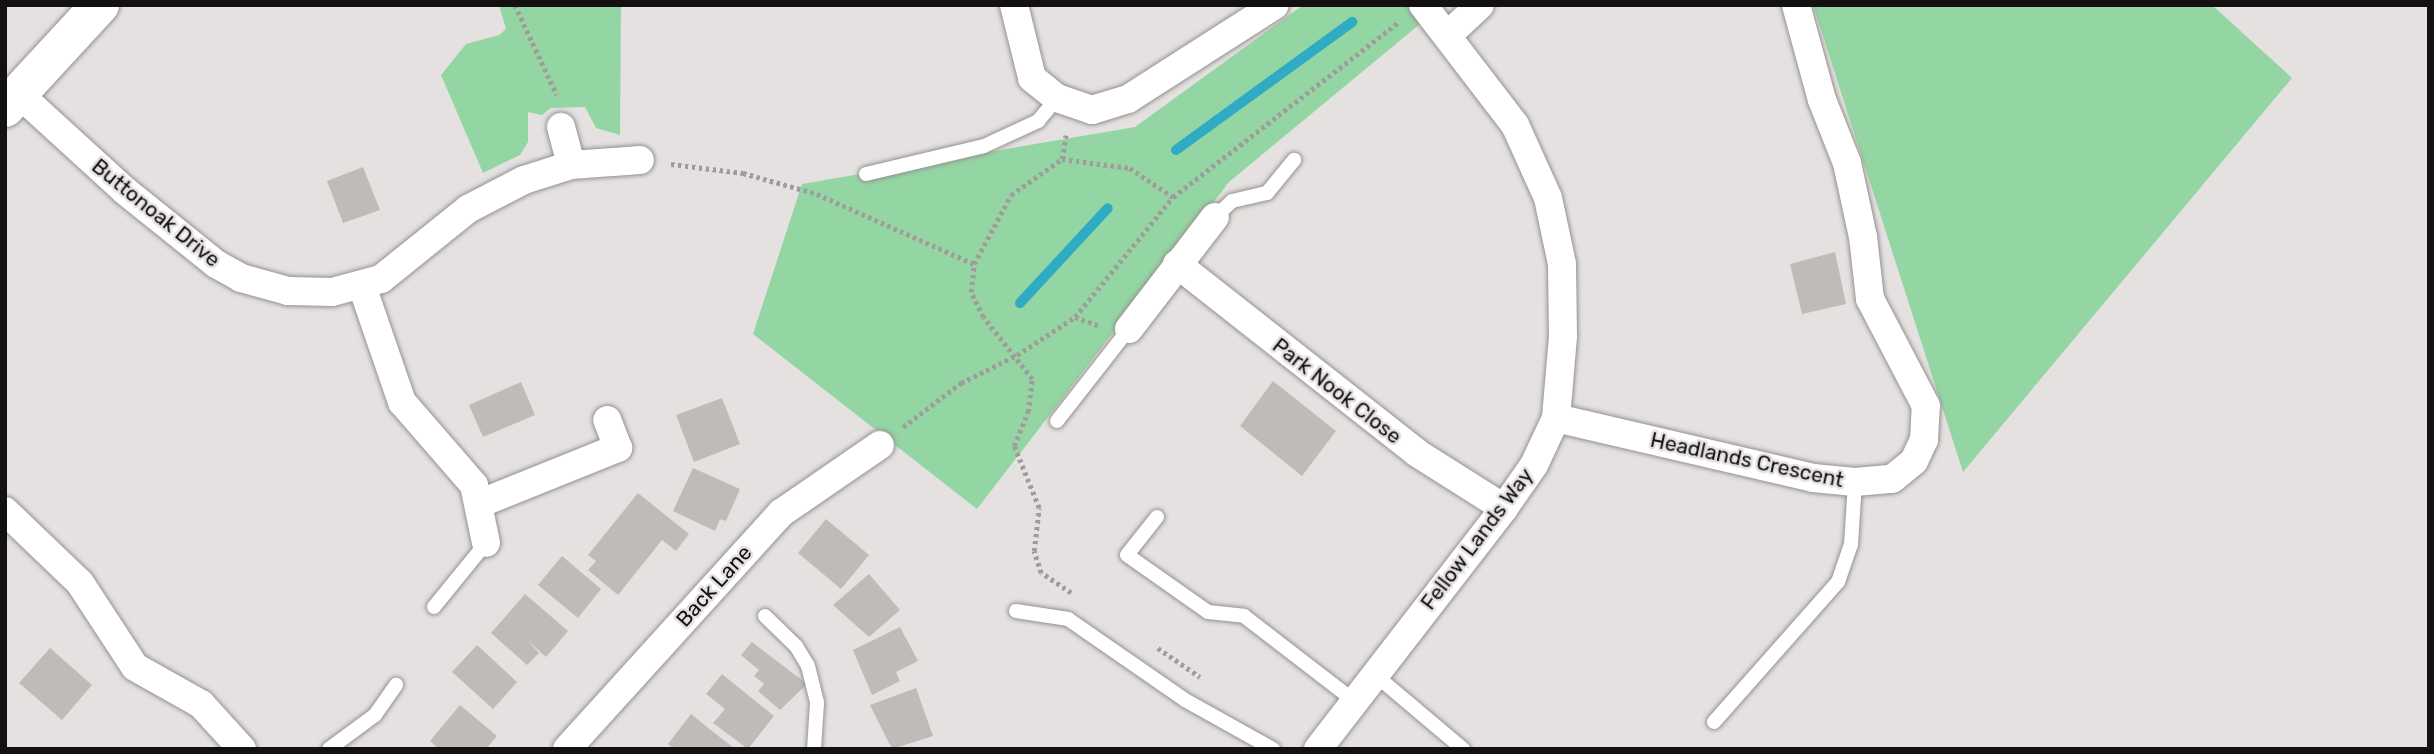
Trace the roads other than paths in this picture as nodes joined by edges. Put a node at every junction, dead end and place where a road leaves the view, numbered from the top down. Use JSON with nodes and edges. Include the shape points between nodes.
{"nodes":[{"id":1,"x":100,"y":5,"type":"edge"},
{"id":2,"x":1014,"y":5,"type":"edge"},
{"id":3,"x":1275,"y":5,"type":"edge"},
{"id":4,"x":1480,"y":5,"type":"edge"},
{"id":5,"x":1796,"y":5,"type":"edge"},
{"id":6,"x":1413,"y":12,"type":"edge"},
{"id":7,"x":1449,"y":34,"type":"junction"},
{"id":8,"x":1056,"y":98,"type":"junction"},
{"id":9,"x":12,"y":101,"type":"edge"},
{"id":10,"x":561,"y":127,"type":"road end"},
{"id":11,"x":640,"y":160,"type":"road end"},
{"id":12,"x":1294,"y":160,"type":"dead end"},
{"id":13,"x":571,"y":165,"type":"junction"},
{"id":14,"x":866,"y":174,"type":"dead end"},
{"id":15,"x":1215,"y":217,"type":"joint"},
{"id":16,"x":1177,"y":264,"type":"junction"},
{"id":17,"x":362,"y":286,"type":"junction"},
{"id":18,"x":1129,"y":329,"type":"joint"},
{"id":19,"x":1556,"y":418,"type":"junction"},
{"id":20,"x":607,"y":420,"type":"dead end"},
{"id":21,"x":1057,"y":421,"type":"dead end"},
{"id":22,"x":880,"y":445,"type":"road end"},
{"id":23,"x":1855,"y":482,"type":"junction"},
{"id":24,"x":481,"y":503,"type":"junction"},
{"id":25,"x":1504,"y":508,"type":"junction"},
{"id":26,"x":5,"y":510,"type":"edge"},
{"id":27,"x":1157,"y":517,"type":"dead end"},
{"id":28,"x":486,"y":543,"type":"joint"},
{"id":29,"x":434,"y":607,"type":"dead end"},
{"id":30,"x":1016,"y":611,"type":"dead end"},
{"id":31,"x":765,"y":616,"type":"dead end"},
{"id":32,"x":1373,"y":673,"type":"junction"},
{"id":33,"x":396,"y":685,"type":"dead end"},
{"id":34,"x":1353,"y":700,"type":"junction"},
{"id":35,"x":1714,"y":722,"type":"dead end"},
{"id":36,"x":242,"y":749,"type":"edge"},
{"id":37,"x":328,"y":749,"type":"edge"},
{"id":38,"x":567,"y":749,"type":"edge"},
{"id":39,"x":814,"y":749,"type":"edge"},
{"id":40,"x":1273,"y":749,"type":"edge"},
{"id":41,"x":1318,"y":749,"type":"edge"},
{"id":42,"x":1463,"y":749,"type":"edge"}],
"edges":[{"from":1,"to":9,"type":"street"},
{"from":2,"to":8,"type":"street","via":[[1032,78]]},
{"from":3,"to":8,"type":"street","via":[[1128,99],[1091,110]]},
{"from":4,"to":7,"type":"street"},
{"from":5,"to":23,"type":"street","name":"Headlands Crescent","via":[[1822,100],[1847,163],[1870,299],[1926,406],[1924,440],[1914,461],[1892,479]]},
{"from":6,"to":7,"type":"street","name":"Fellow Lands Way"},
{"from":7,"to":19,"type":"street","name":"Fellow Lands Way","via":[[1515,125],[1548,198],[1562,264]]},
{"from":8,"to":14,"type":"lane","via":[[1038,121],[984,146]]},
{"from":9,"to":17,"type":"street","name":"Buttonoak Drive","via":[[224,269],[288,291],[332,292]]},
{"from":10,"to":13,"type":"street"},
{"from":11,"to":13,"type":"street","name":"Buttonoak Drive"},
{"from":12,"to":15,"type":"lane","via":[[1267,193],[1232,201]]},
{"from":13,"to":17,"type":"street","name":"Buttonoak Drive","via":[[524,180],[468,209],[412,258]]},
{"from":15,"to":16,"type":"street"},
{"from":16,"to":18,"type":"street"},
{"from":16,"to":25,"type":"street","name":"Park Nook Close","via":[[1416,453]]},
{"from":17,"to":24,"type":"street","via":[[402,402],[474,485]]},
{"from":18,"to":21,"type":"lane"},
{"from":19,"to":23,"type":"street","name":"Headlands Crescent","via":[[1813,478]]},
{"from":19,"to":25,"type":"street","name":"Fellow Lands Way","via":[[1534,465]]},
{"from":20,"to":24,"type":"street","via":[[618,448]]},
{"from":22,"to":38,"type":"street","name":"Back Lane","via":[[781,513]]},
{"from":23,"to":35,"type":"lane","via":[[1851,545],[1838,582]]},
{"from":24,"to":28,"type":"street"},
{"from":25,"to":32,"type":"street","name":"Fellow Lands Way"},
{"from":26,"to":36,"type":"street","via":[[80,583],[135,667],[201,704]]},
{"from":27,"to":34,"type":"lane","via":[[1127,555],[1208,612],[1244,616]]},
{"from":28,"to":29,"type":"lane"},
{"from":30,"to":40,"type":"lane","via":[[1068,619],[1185,700]]},
{"from":31,"to":39,"type":"lane","via":[[796,646],[808,666],[817,703]]},
{"from":32,"to":34,"type":"street","name":"Fellow Lands Way"},
{"from":32,"to":42,"type":"lane"},
{"from":33,"to":37,"type":"lane","via":[[375,715]]},
{"from":34,"to":41,"type":"street","name":"Fellow Lands Way"}]}
